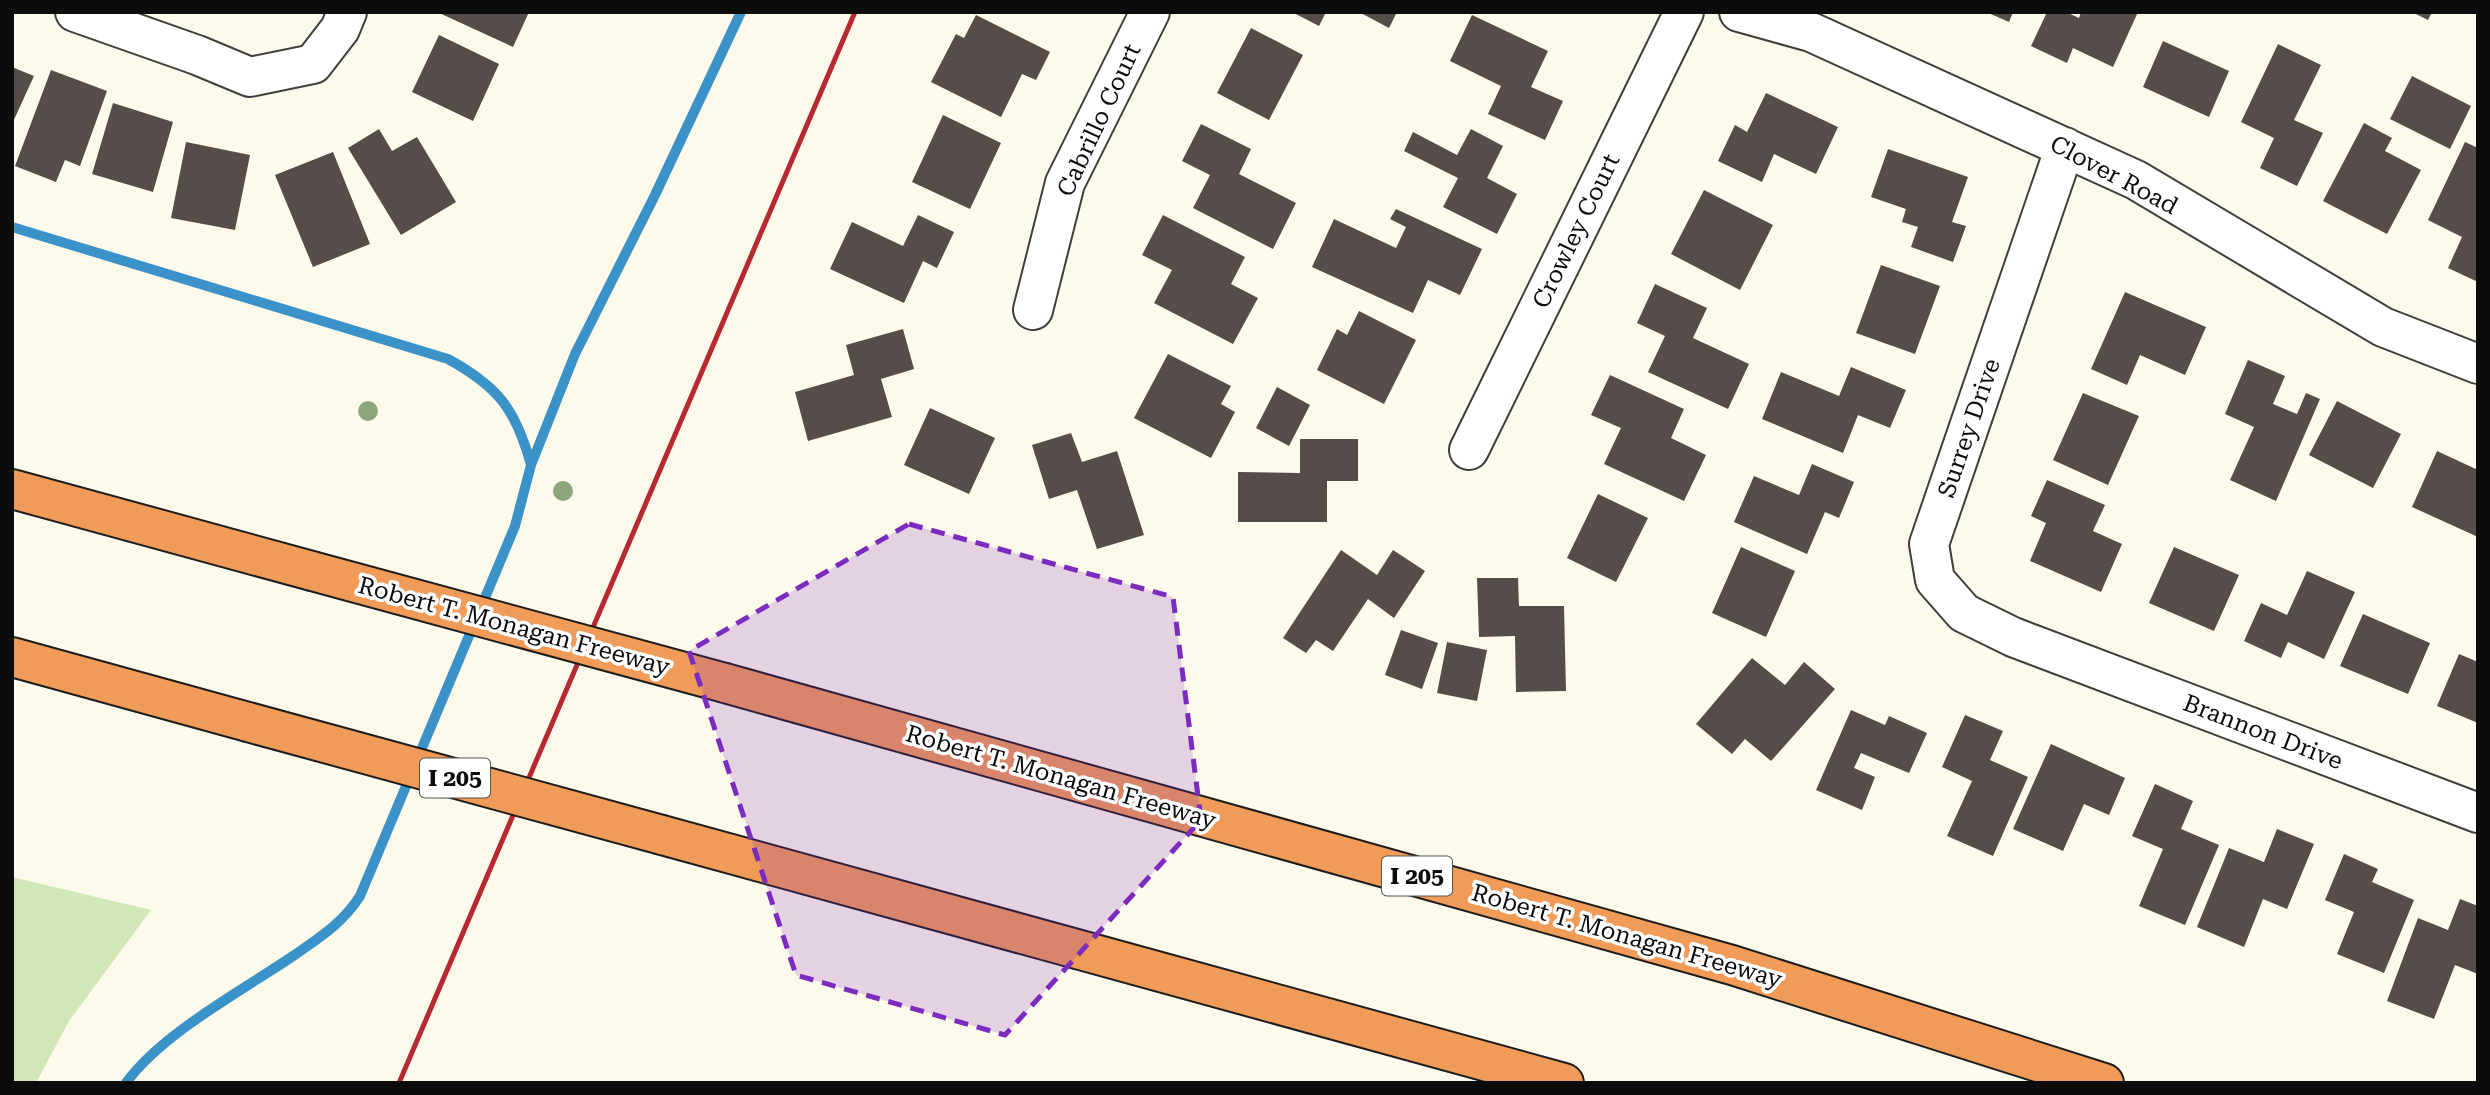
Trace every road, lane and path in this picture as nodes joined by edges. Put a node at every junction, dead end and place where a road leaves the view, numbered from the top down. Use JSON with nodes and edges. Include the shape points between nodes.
{"nodes":[{"id":1,"x":75,"y":12,"type":"edge"},
{"id":2,"x":347,"y":12,"type":"edge"},
{"id":3,"x":1150,"y":12,"type":"edge"},
{"id":4,"x":1684,"y":12,"type":"edge"},
{"id":5,"x":1739,"y":12,"type":"edge"},
{"id":6,"x":2065,"y":148,"type":"junction"},
{"id":7,"x":1033,"y":310,"type":"dead end"},
{"id":8,"x":2478,"y":364,"type":"edge"},
{"id":9,"x":1469,"y":450,"type":"dead end"},
{"id":10,"x":12,"y":467,"type":"edge"},
{"id":11,"x":12,"y":489,"type":"edge"},
{"id":12,"x":109,"y":516,"type":"junction"},
{"id":13,"x":2049,"y":651,"type":"joint"},
{"id":14,"x":12,"y":657,"type":"edge"},
{"id":15,"x":55,"y":668,"type":"junction"},
{"id":16,"x":12,"y":669,"type":"edge"},
{"id":17,"x":2478,"y":813,"type":"edge"},
{"id":18,"x":1564,"y":1083,"type":"edge"},
{"id":19,"x":2104,"y":1083,"type":"edge"}],
"edges":[{"from":1,"to":2,"type":"street","via":[[250,77],[313,64]]},
{"from":3,"to":7,"type":"street","name":"Cabrillo Court","via":[[1065,184]]},
{"from":4,"to":9,"type":"street","name":"Crowley Court"},
{"from":5,"to":6,"type":"street","name":"Clover Road","via":[[1811,32]]},
{"from":6,"to":8,"type":"street","name":"Clover Road","via":[[2136,180],[2383,327]]},
{"from":6,"to":13,"type":"street","name":"Surrey Drive","via":[[1929,544],[1935,580],[1964,613]]},
{"from":10,"to":12,"type":"highway"},
{"from":11,"to":12,"type":"highway","name":"Robert T. Monagan Freeway","number":"I 205"},
{"from":12,"to":19,"type":"highway","name":"Robert T. Monagan Freeway","number":"I 205","bridge":true,"via":[[1719,961]]},
{"from":13,"to":17,"type":"street","name":"Brannon Drive"},
{"from":14,"to":15,"type":"highway","number":"I 205"},
{"from":15,"to":16,"type":"highway"},
{"from":15,"to":18,"type":"highway","number":"I 205","bridge":true}]}
